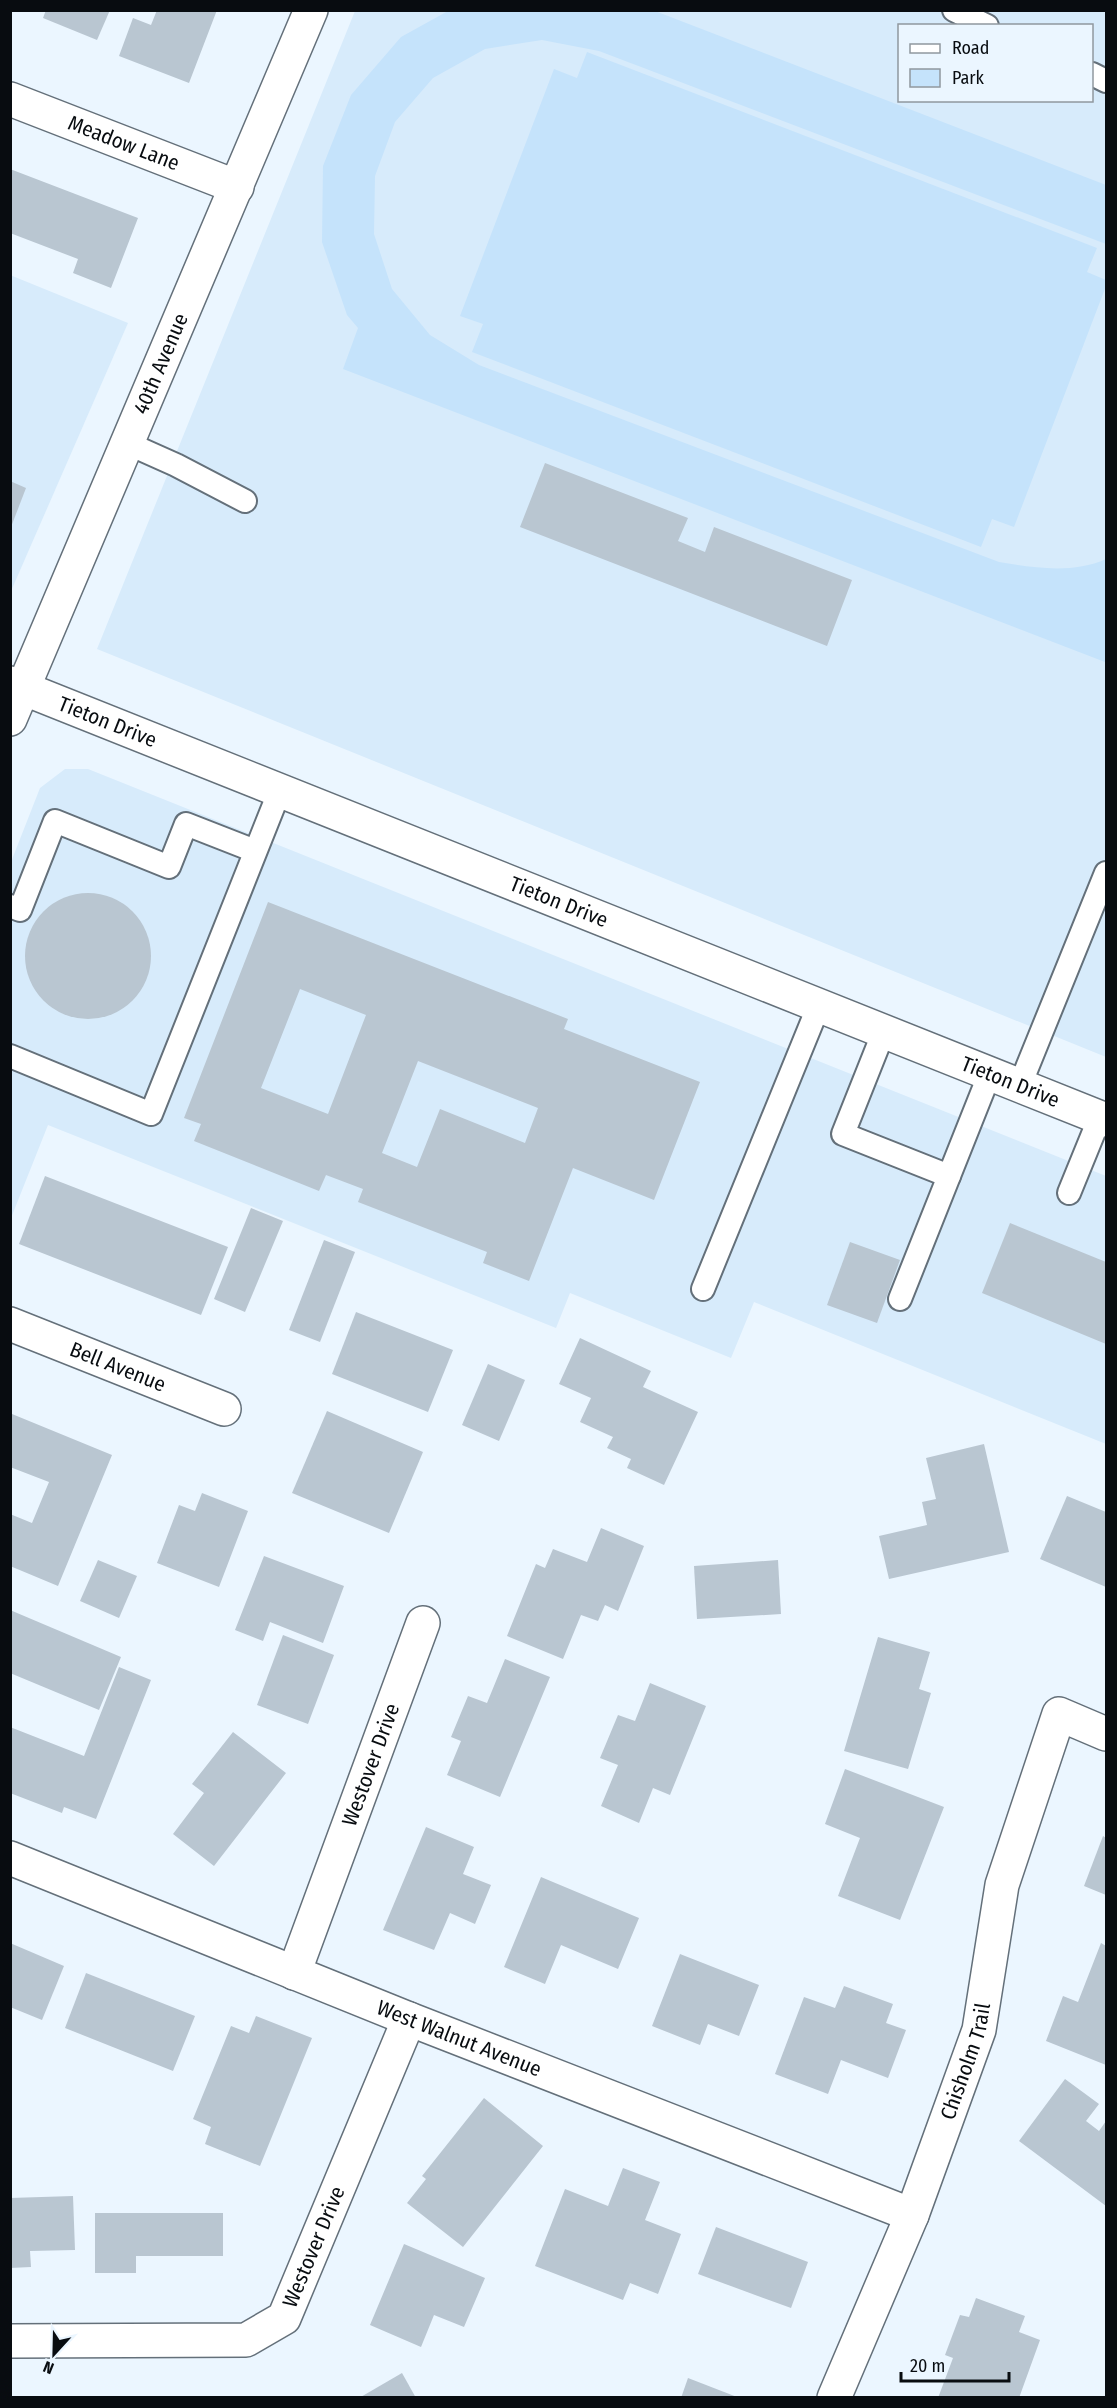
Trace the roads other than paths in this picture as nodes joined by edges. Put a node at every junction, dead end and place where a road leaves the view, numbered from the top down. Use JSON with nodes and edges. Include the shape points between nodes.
{"nodes":[{"id":1,"x":311,"y":10,"type":"edge"},
{"id":2,"x":954,"y":10,"type":"edge"},
{"id":3,"x":983,"y":24,"type":"edge"},
{"id":4,"x":1093,"y":74,"type":"edge"},
{"id":5,"x":1107,"y":81,"type":"edge"},
{"id":6,"x":10,"y":99,"type":"edge"},
{"id":7,"x":237,"y":188,"type":"junction"},
{"id":8,"x":129,"y":444,"type":"junction"},
{"id":9,"x":245,"y":501,"type":"dead end"},
{"id":10,"x":16,"y":685,"type":"edge"},
{"id":11,"x":10,"y":720,"type":"edge"},
{"id":12,"x":280,"y":790,"type":"junction"},
{"id":13,"x":255,"y":851,"type":"junction"},
{"id":14,"x":1107,"y":873,"type":"edge"},
{"id":15,"x":10,"y":906,"type":"edge"},
{"id":16,"x":819,"y":1005,"type":"junction"},
{"id":17,"x":884,"y":1031,"type":"junction"},
{"id":18,"x":10,"y":1056,"type":"edge"},
{"id":19,"x":990,"y":1073,"type":"junction"},
{"id":20,"x":1020,"y":1085,"type":"junction"},
{"id":21,"x":1103,"y":1118,"type":"edge"},
{"id":22,"x":949,"y":1176,"type":"junction"},
{"id":23,"x":1069,"y":1193,"type":"dead end"},
{"id":24,"x":703,"y":1289,"type":"dead end"},
{"id":25,"x":900,"y":1299,"type":"dead end"},
{"id":26,"x":10,"y":1324,"type":"edge"},
{"id":27,"x":224,"y":1409,"type":"dead end"},
{"id":28,"x":423,"y":1623,"type":"dead end"},
{"id":29,"x":1107,"y":1734,"type":"edge"},
{"id":30,"x":10,"y":1858,"type":"edge"},
{"id":31,"x":294,"y":1973,"type":"junction"},
{"id":32,"x":409,"y":2019,"type":"junction"},
{"id":33,"x":912,"y":2215,"type":"junction"},
{"id":34,"x":10,"y":2341,"type":"edge"},
{"id":35,"x":834,"y":2397,"type":"edge"}],
"edges":[{"from":1,"to":7,"type":"street","name":"40th Avenue"},
{"from":2,"to":3,"type":"lane"},
{"from":4,"to":5,"type":"lane"},
{"from":6,"to":7,"type":"street","name":"Meadow Lane"},
{"from":7,"to":8,"type":"street","name":"40th Avenue"},
{"from":8,"to":9,"type":"lane"},
{"from":8,"to":10,"type":"street","name":"40th Avenue"},
{"from":10,"to":11,"type":"street","name":"40th Avenue"},
{"from":10,"to":12,"type":"street","name":"Tieton Drive"},
{"from":12,"to":13,"type":"lane"},
{"from":12,"to":16,"type":"street","name":"Tieton Drive"},
{"from":13,"to":15,"type":"lane","via":[[186,824],[169,867],[55,821],[20,910]]},
{"from":13,"to":18,"type":"lane","via":[[151,1114]]},
{"from":14,"to":20,"type":"lane"},
{"from":16,"to":17,"type":"street","name":"Tieton Drive"},
{"from":16,"to":24,"type":"lane"},
{"from":17,"to":19,"type":"street","name":"Tieton Drive"},
{"from":17,"to":22,"type":"lane","via":[[843,1134]]},
{"from":19,"to":20,"type":"street","name":"Tieton Drive"},
{"from":19,"to":22,"type":"lane"},
{"from":20,"to":21,"type":"street","name":"Tieton Drive"},
{"from":21,"to":23,"type":"lane"},
{"from":22,"to":25,"type":"lane"},
{"from":26,"to":27,"type":"street","name":"Bell Avenue"},
{"from":28,"to":31,"type":"street","name":"Westover Drive"},
{"from":29,"to":33,"type":"street","name":"Chisholm Trail","via":[[1059,1714],[1002,1885],[979,2030]]},
{"from":30,"to":31,"type":"street","name":"West Walnut Avenue"},
{"from":31,"to":32,"type":"street","name":"West Walnut Avenue"},
{"from":32,"to":33,"type":"street","name":"West Walnut Avenue"},
{"from":32,"to":34,"type":"street","name":"Westover Drive","via":[[284,2318],[246,2340]]},
{"from":33,"to":35,"type":"street","name":"Chisholm Trail"}]}
